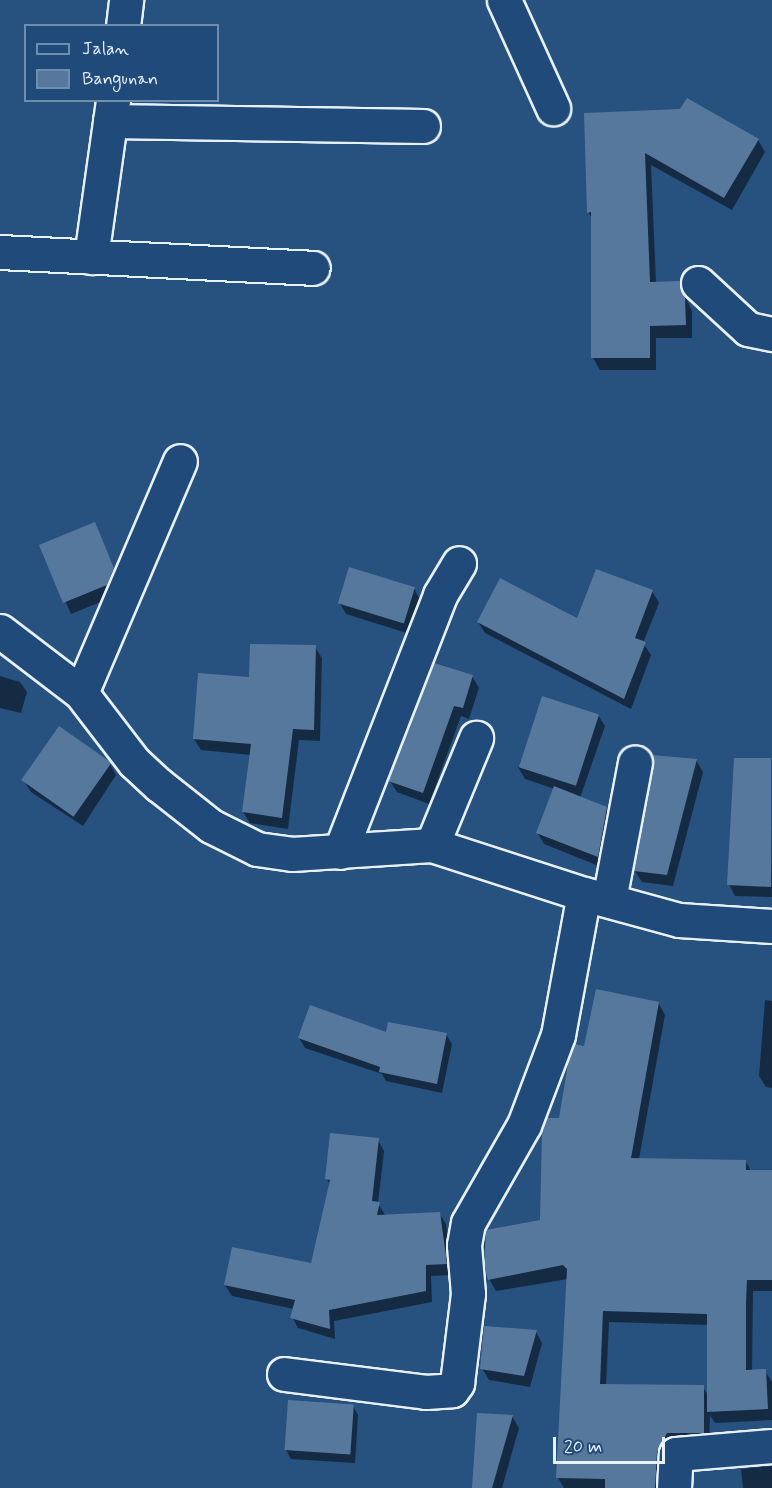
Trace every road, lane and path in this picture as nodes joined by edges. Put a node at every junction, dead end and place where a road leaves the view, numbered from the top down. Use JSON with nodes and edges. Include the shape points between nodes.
{"nodes":[{"id":1,"x":126,"y":0,"type":"edge"},
{"id":2,"x":504,"y":0,"type":"edge"},
{"id":3,"x":123,"y":24,"type":"edge"},
{"id":4,"x":553,"y":108,"type":"dead end"},
{"id":5,"x":111,"y":111,"type":"edge"},
{"id":6,"x":423,"y":126,"type":"dead end"},
{"id":7,"x":0,"y":252,"type":"edge"},
{"id":8,"x":91,"y":257,"type":"junction"},
{"id":9,"x":313,"y":268,"type":"dead end"},
{"id":10,"x":698,"y":283,"type":"dead end"},
{"id":11,"x":772,"y":334,"type":"edge"},
{"id":12,"x":180,"y":461,"type":"dead end"},
{"id":13,"x":459,"y":563,"type":"dead end"},
{"id":14,"x":0,"y":631,"type":"edge"},
{"id":15,"x":81,"y":693,"type":"junction"},
{"id":16,"x":476,"y":738,"type":"dead end"},
{"id":17,"x":635,"y":762,"type":"dead end"},
{"id":18,"x":432,"y":845,"type":"junction"},
{"id":19,"x":340,"y":852,"type":"junction"},
{"id":20,"x":596,"y":897,"type":"junction"},
{"id":21,"x":772,"y":926,"type":"edge"},
{"id":22,"x":284,"y":1374,"type":"dead end"},
{"id":23,"x":772,"y":1446,"type":"edge"},
{"id":24,"x":674,"y":1488,"type":"edge"}],
"edges":[{"from":1,"to":3,"type":"street"},
{"from":2,"to":4,"type":"street"},
{"from":5,"to":6,"type":"street"},
{"from":5,"to":8,"type":"street"},
{"from":7,"to":8,"type":"street"},
{"from":8,"to":9,"type":"street"},
{"from":10,"to":11,"type":"street","via":[[748,329]]},
{"from":12,"to":15,"type":"street"},
{"from":13,"to":19,"type":"street","via":[[440,595]]},
{"from":14,"to":15,"type":"street"},
{"from":15,"to":19,"type":"street","via":[[134,762],[211,826],[257,849],[291,854]]},
{"from":16,"to":18,"type":"street"},
{"from":17,"to":20,"type":"street"},
{"from":18,"to":19,"type":"street","via":[[390,845]]},
{"from":18,"to":20,"type":"street"},
{"from":20,"to":21,"type":"street","via":[[679,920]]},
{"from":20,"to":22,"type":"street","via":[[554,1045],[524,1125],[468,1223],[464,1245],[467,1305],[457,1383],[452,1390],[426,1392]]},
{"from":23,"to":24,"type":"street","via":[[676,1454]]}]}
